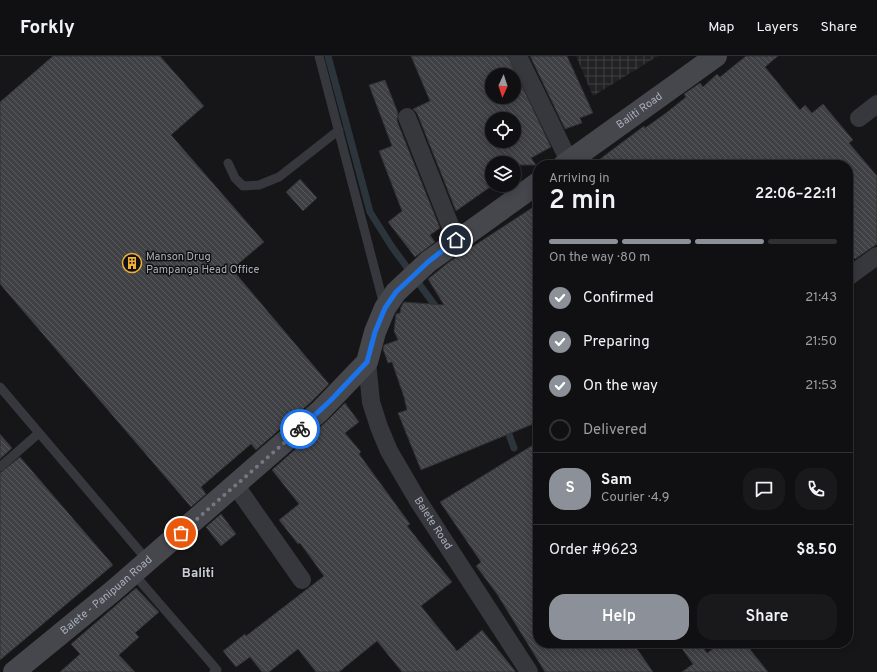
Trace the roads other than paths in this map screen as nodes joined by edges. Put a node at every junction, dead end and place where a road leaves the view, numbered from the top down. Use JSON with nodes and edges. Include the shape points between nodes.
{"nodes":[{"id":1,"x":319,"y":56,"type":"edge"},
{"id":2,"x":518,"y":56,"type":"edge"},
{"id":3,"x":703,"y":62,"type":"edge"},
{"id":4,"x":877,"y":104,"type":"edge"},
{"id":5,"x":407,"y":116,"type":"dead end"},
{"id":6,"x":859,"y":118,"type":"dead end"},
{"id":7,"x":339,"y":130,"type":"junction"},
{"id":8,"x":565,"y":160,"type":"edge"},
{"id":9,"x":570,"y":160,"type":"edge"},
{"id":10,"x":228,"y":163,"type":"dead end"},
{"id":11,"x":533,"y":186,"type":"edge"},
{"id":12,"x":456,"y":240,"type":"junction"},
{"id":13,"x":877,"y":256,"type":"edge"},
{"id":14,"x":853,"y":273,"type":"edge"},
{"id":15,"x":391,"y":300,"type":"junction"},
{"id":16,"x":367,"y":362,"type":"junction"},
{"id":17,"x":0,"y":387,"type":"edge"},
{"id":18,"x":39,"y":433,"type":"junction"},
{"id":19,"x":0,"y":467,"type":"edge"},
{"id":20,"x":236,"y":486,"type":"junction"},
{"id":21,"x":141,"y":567,"type":"junction"},
{"id":22,"x":302,"y":580,"type":"dead end"},
{"id":23,"x":523,"y":670,"type":"edge"},
{"id":24,"x":216,"y":671,"type":"edge"},
{"id":25,"x":14,"y":672,"type":"edge"}],
"edges":[{"from":1,"to":7,"type":"lane"},
{"from":2,"to":8,"type":"street"},
{"from":3,"to":9,"type":"main road","name":"Baliti Road"},
{"from":4,"to":6,"type":"street"},
{"from":5,"to":12,"type":"street"},
{"from":7,"to":10,"type":"lane","via":[[279,178],[260,185],[243,186],[235,178]]},
{"from":7,"to":15,"type":"lane"},
{"from":11,"to":12,"type":"main road"},
{"from":12,"to":15,"type":"main road","via":[[428,262]]},
{"from":13,"to":14,"type":"street"},
{"from":15,"to":16,"type":"main road","name":"Balete - Panipuan Road","via":[[375,332]]},
{"from":16,"to":20,"type":"main road","name":"Balete - Panipuan Road","via":[[320,411]]},
{"from":16,"to":23,"type":"street","name":"Balete Road","via":[[371,402],[388,451]]},
{"from":17,"to":18,"type":"lane"},
{"from":18,"to":19,"type":"lane"},
{"from":18,"to":21,"type":"lane"},
{"from":20,"to":21,"type":"main road","name":"Balete - Panipuan Road"},
{"from":20,"to":22,"type":"street"},
{"from":21,"to":24,"type":"lane"},
{"from":21,"to":25,"type":"main road","name":"Balete - Panipuan Road"}]}
